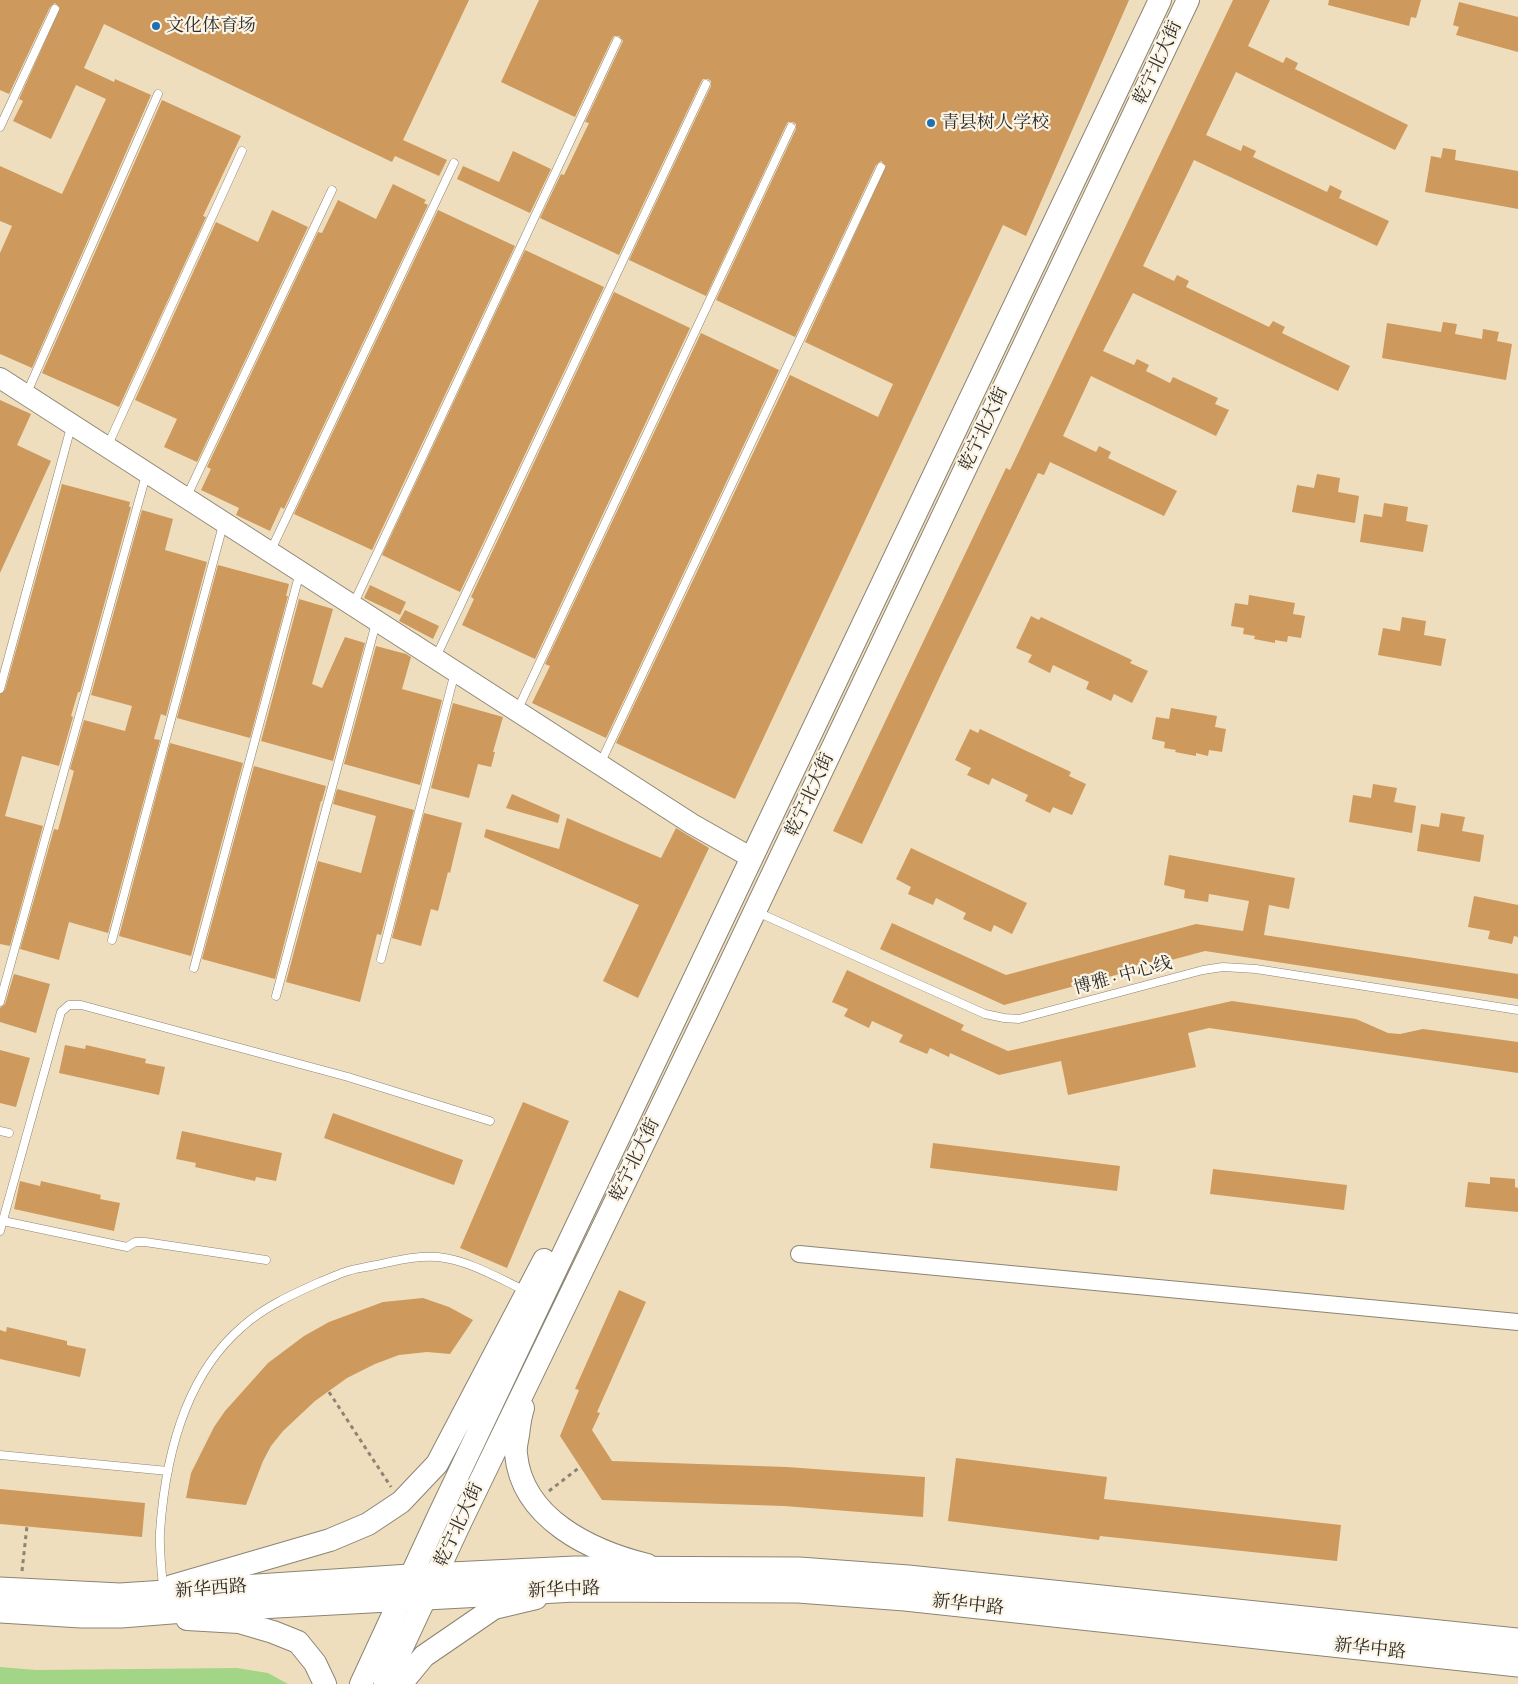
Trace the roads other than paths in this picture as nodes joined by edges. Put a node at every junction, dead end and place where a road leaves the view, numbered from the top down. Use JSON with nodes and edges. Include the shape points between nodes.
{"nodes":[{"id":1,"x":1160,"y":0,"type":"edge"},
{"id":2,"x":1188,"y":0,"type":"edge"},
{"id":3,"x":55,"y":9,"type":"dead end"},
{"id":4,"x":617,"y":41,"type":"dead end"},
{"id":5,"x":706,"y":84,"type":"dead end"},
{"id":6,"x":158,"y":94,"type":"dead end"},
{"id":7,"x":0,"y":127,"type":"edge"},
{"id":8,"x":792,"y":127,"type":"dead end"},
{"id":9,"x":242,"y":151,"type":"dead end"},
{"id":10,"x":454,"y":163,"type":"dead end"},
{"id":11,"x":881,"y":167,"type":"dead end"},
{"id":12,"x":332,"y":190,"type":"dead end"},
{"id":13,"x":0,"y":378,"type":"edge"},
{"id":14,"x":25,"y":395,"type":"junction"},
{"id":15,"x":72,"y":425,"type":"junction"},
{"id":16,"x":107,"y":447,"type":"junction"},
{"id":17,"x":146,"y":473,"type":"junction"},
{"id":18,"x":186,"y":498,"type":"junction"},
{"id":19,"x":224,"y":523,"type":"junction"},
{"id":20,"x":270,"y":553,"type":"junction"},
{"id":21,"x":300,"y":572,"type":"junction"},
{"id":22,"x":352,"y":606,"type":"junction"},
{"id":23,"x":377,"y":621,"type":"junction"},
{"id":24,"x":435,"y":659,"type":"junction"},
{"id":25,"x":456,"y":672,"type":"junction"},
{"id":26,"x":0,"y":689,"type":"edge"},
{"id":27,"x":516,"y":712,"type":"junction"},
{"id":28,"x":600,"y":765,"type":"junction"},
{"id":29,"x":752,"y":858,"type":"junction"},
{"id":30,"x":755,"y":911,"type":"junction"},
{"id":31,"x":112,"y":940,"type":"dead end"},
{"id":32,"x":381,"y":960,"type":"dead end"},
{"id":33,"x":194,"y":968,"type":"dead end"},
{"id":34,"x":276,"y":996,"type":"dead end"},
{"id":35,"x":0,"y":1002,"type":"edge"},
{"id":36,"x":1518,"y":1010,"type":"edge"},
{"id":37,"x":490,"y":1121,"type":"dead end"},
{"id":38,"x":0,"y":1131,"type":"edge"},
{"id":39,"x":9,"y":1133,"type":"dead end"},
{"id":40,"x":610,"y":1156,"type":"junction"},
{"id":41,"x":3,"y":1221,"type":"junction"},
{"id":42,"x":0,"y":1231,"type":"edge"},
{"id":43,"x":799,"y":1254,"type":"dead end"},
{"id":44,"x":266,"y":1260,"type":"dead end"},
{"id":45,"x":528,"y":1292,"type":"junction"},
{"id":46,"x":1518,"y":1322,"type":"edge"},
{"id":47,"x":556,"y":1323,"type":"junction"},
{"id":48,"x":0,"y":1456,"type":"edge"},
{"id":49,"x":168,"y":1471,"type":"junction"},
{"id":50,"x":665,"y":1569,"type":"junction"},
{"id":51,"x":418,"y":1587,"type":"junction"},
{"id":52,"x":575,"y":1589,"type":"junction"},
{"id":53,"x":10,"y":1591,"type":"edge"},
{"id":54,"x":155,"y":1591,"type":"junction"},
{"id":55,"x":0,"y":1610,"type":"edge"},
{"id":56,"x":121,"y":1616,"type":"junction"},
{"id":57,"x":1518,"y":1641,"type":"edge"},
{"id":58,"x":1518,"y":1664,"type":"edge"},
{"id":59,"x":325,"y":1684,"type":"edge"},
{"id":60,"x":361,"y":1684,"type":"edge"},
{"id":61,"x":385,"y":1684,"type":"edge"},
{"id":62,"x":401,"y":1684,"type":"edge"}],
"edges":[{"from":1,"to":29,"type":"main road","name":"乾宁北大街"},
{"from":2,"to":30,"type":"main road","name":"乾宁北大街"},
{"from":3,"to":7,"type":"lane"},
{"from":4,"to":22,"type":"lane"},
{"from":5,"to":24,"type":"lane"},
{"from":6,"to":14,"type":"lane"},
{"from":8,"to":27,"type":"lane"},
{"from":9,"to":16,"type":"lane"},
{"from":10,"to":20,"type":"lane"},
{"from":11,"to":28,"type":"lane"},
{"from":12,"to":18,"type":"lane"},
{"from":13,"to":14,"type":"street"},
{"from":14,"to":15,"type":"street"},
{"from":15,"to":16,"type":"street"},
{"from":15,"to":26,"type":"lane"},
{"from":16,"to":17,"type":"street"},
{"from":17,"to":18,"type":"street"},
{"from":17,"to":35,"type":"lane"},
{"from":18,"to":19,"type":"street"},
{"from":19,"to":20,"type":"street"},
{"from":19,"to":31,"type":"lane"},
{"from":20,"to":21,"type":"street"},
{"from":21,"to":22,"type":"street"},
{"from":21,"to":33,"type":"lane"},
{"from":22,"to":23,"type":"street"},
{"from":23,"to":24,"type":"street"},
{"from":23,"to":34,"type":"lane"},
{"from":24,"to":25,"type":"street"},
{"from":25,"to":27,"type":"street"},
{"from":25,"to":32,"type":"lane"},
{"from":27,"to":28,"type":"street"},
{"from":28,"to":29,"type":"street"},
{"from":29,"to":40,"type":"main road","name":"乾宁北大街"},
{"from":30,"to":36,"type":"lane","name":"博雅 · 中心线","via":[[985,1014],[1004,1018],[1019,1019],[1223,966]]},
{"from":30,"to":47,"type":"main road","name":"乾宁北大街"},
{"from":37,"to":41,"type":"lane","via":[[348,1077],[69,1005],[61,1012]]},
{"from":38,"to":39,"type":"lane"},
{"from":40,"to":45,"type":"main road","via":[[584,1184]]},
{"from":40,"to":51,"type":"main road","name":"乾宁北大街"},
{"from":41,"to":42,"type":"lane"},
{"from":41,"to":44,"type":"lane","via":[[127,1247],[135,1242],[145,1242]]},
{"from":43,"to":46,"type":"street"},
{"from":45,"to":49,"type":"lane","via":[[471,1266],[437,1257],[346,1271],[307,1288],[264,1311],[241,1327],[223,1346],[191,1397]]},
{"from":45,"to":54,"type":"main road","via":[[437,1464],[401,1502],[368,1524],[330,1540]]},
{"from":47,"to":50,"type":"main road","via":[[521,1415],[516,1453],[523,1486],[544,1514],[560,1528],[623,1559]]},
{"from":47,"to":51,"type":"main road","name":"乾宁北大街"},
{"from":48,"to":49,"type":"lane"},
{"from":49,"to":54,"type":"lane"},
{"from":50,"to":51,"type":"main road","name":"新华中路","via":[[575,1569]]},
{"from":50,"to":57,"type":"main road","name":"新华中路","via":[[799,1570],[908,1578]]},
{"from":51,"to":52,"type":"main road","name":"新华中路"},
{"from":51,"to":54,"type":"main road","name":"新华西路"},
{"from":51,"to":56,"type":"main road","name":"新华西路"},
{"from":51,"to":60,"type":"main road"},
{"from":51,"to":61,"type":"main road"},
{"from":52,"to":58,"type":"main road","name":"新华中路","via":[[798,1590],[905,1598]]},
{"from":52,"to":62,"type":"main road","via":[[494,1608],[424,1656]]},
{"from":53,"to":54,"type":"main road","name":"新华西路","via":[[120,1596]]},
{"from":55,"to":56,"type":"main road","name":"新华西路"},
{"from":56,"to":59,"type":"main road","via":[[239,1622],[273,1632],[298,1642],[315,1663]]}]}
